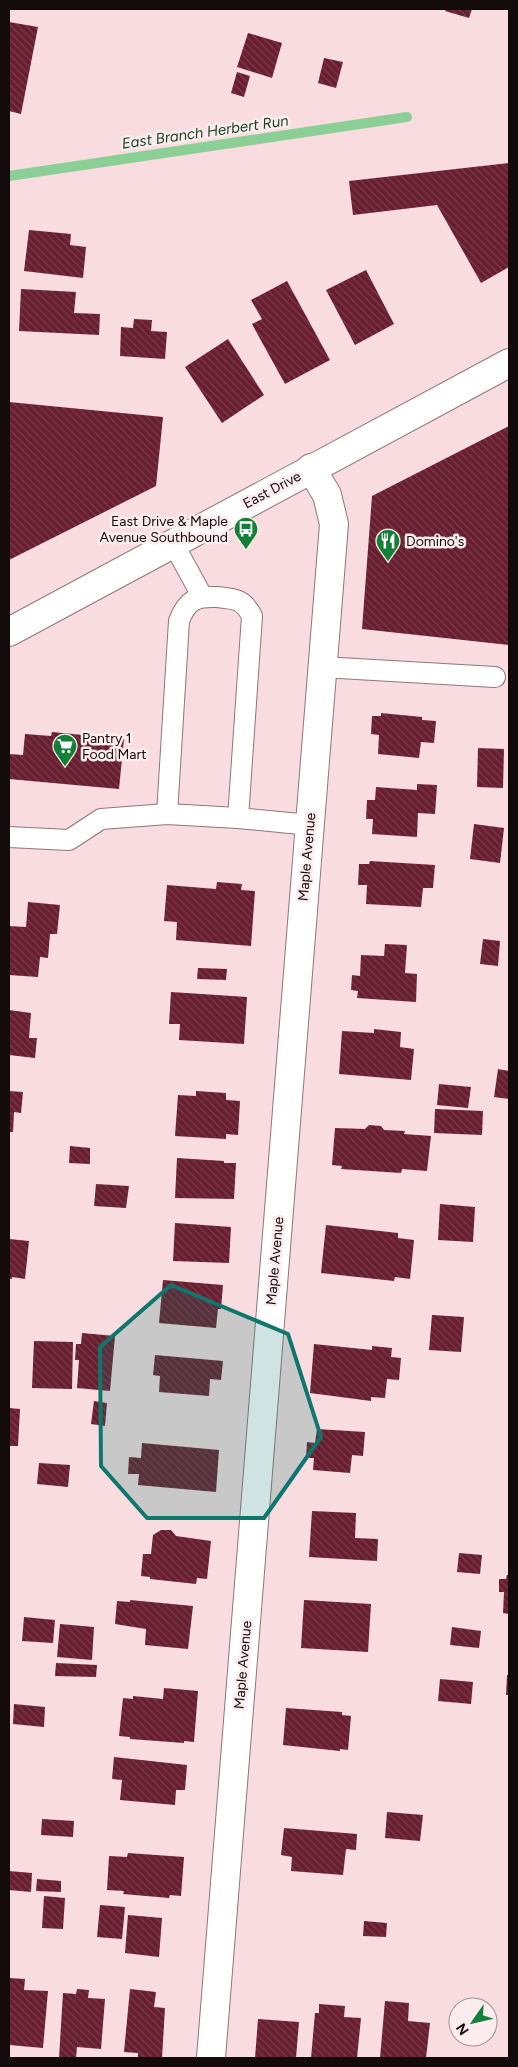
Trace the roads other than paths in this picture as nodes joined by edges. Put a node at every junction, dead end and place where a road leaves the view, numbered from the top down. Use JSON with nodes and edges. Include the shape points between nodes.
{"nodes":[{"id":1,"x":509,"y":363,"type":"edge"},
{"id":2,"x":311,"y":468,"type":"junction"},
{"id":3,"x":173,"y":543,"type":"junction"},
{"id":4,"x":202,"y":596,"type":"junction"},
{"id":5,"x":9,"y":632,"type":"edge"},
{"id":6,"x":322,"y":667,"type":"junction"},
{"id":7,"x":495,"y":677,"type":"dead end"},
{"id":8,"x":167,"y":814,"type":"junction"},
{"id":9,"x":238,"y":818,"type":"junction"},
{"id":10,"x":310,"y":825,"type":"junction"},
{"id":11,"x":9,"y":837,"type":"edge"},
{"id":12,"x":211,"y":2058,"type":"edge"}],
"edges":[{"from":1,"to":2,"type":"street","name":"East Drive"},
{"from":2,"to":3,"type":"street","name":"East Drive"},
{"from":2,"to":6,"type":"street","name":"Maple Avenue","via":[[327,495],[334,524]]},
{"from":3,"to":4,"type":"lane"},
{"from":3,"to":5,"type":"street","name":"East Drive"},
{"from":4,"to":8,"type":"lane","via":[[183,608],[179,620]]},
{"from":4,"to":9,"type":"lane","via":[[236,599],[247,606],[252,616]]},
{"from":6,"to":7,"type":"lane"},
{"from":6,"to":10,"type":"street","name":"Maple Avenue"},
{"from":8,"to":9,"type":"lane"},
{"from":8,"to":11,"type":"lane","via":[[101,818],[70,840]]},
{"from":9,"to":10,"type":"lane"},
{"from":10,"to":12,"type":"street","name":"Maple Avenue"}]}
